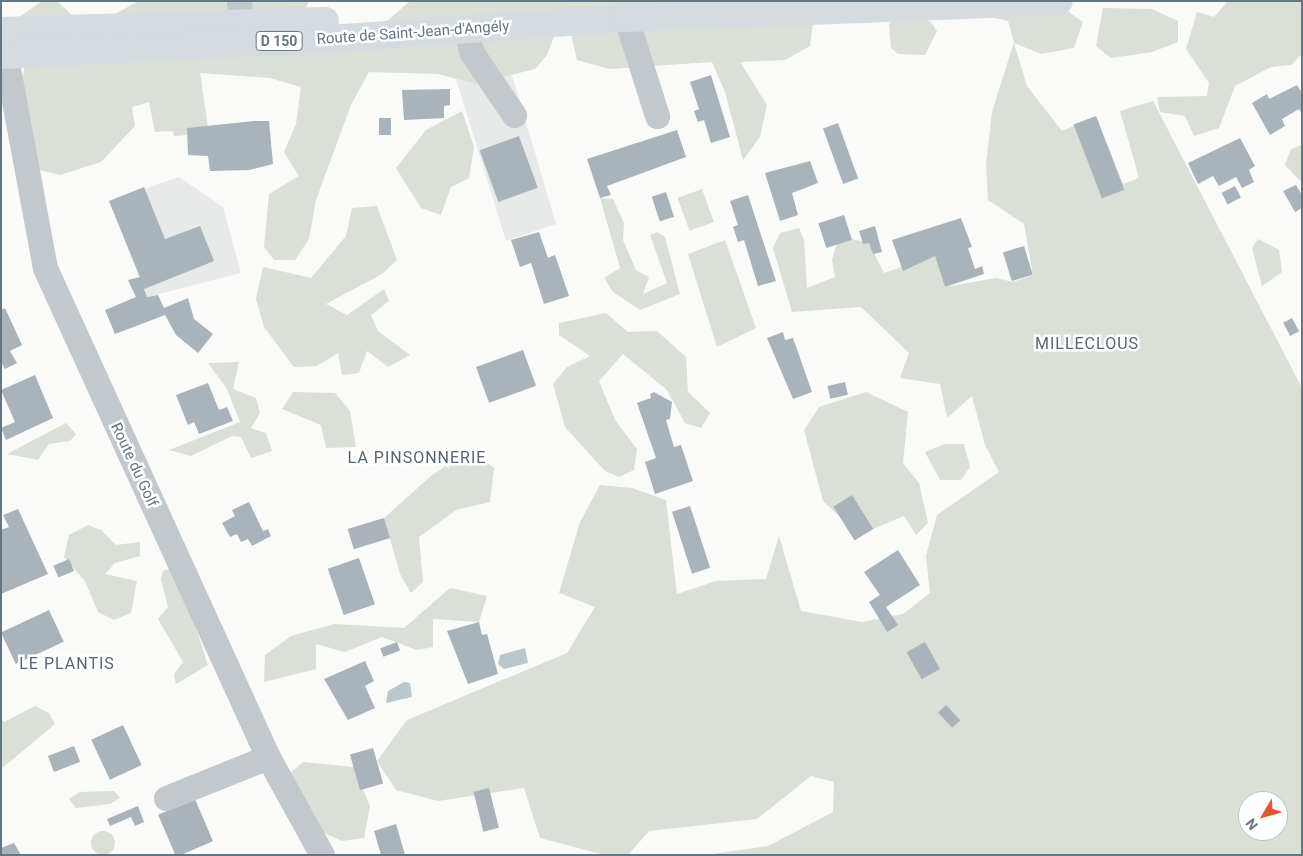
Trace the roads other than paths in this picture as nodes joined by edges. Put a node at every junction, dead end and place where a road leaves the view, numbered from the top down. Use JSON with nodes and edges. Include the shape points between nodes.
{"nodes":[{"id":1,"x":1059,"y":1,"type":"edge"},
{"id":2,"x":928,"y":4,"type":"edge"},
{"id":3,"x":836,"y":5,"type":"edge"},
{"id":4,"x":800,"y":6,"type":"edge"},
{"id":5,"x":240,"y":12,"type":"edge"},
{"id":6,"x":626,"y":18,"type":"junction"},
{"id":7,"x":554,"y":22,"type":"junction"},
{"id":8,"x":465,"y":29,"type":"junction"},
{"id":9,"x":2,"y":43,"type":"edge"},
{"id":10,"x":7,"y":110,"type":"edge"},
{"id":11,"x":514,"y":115,"type":"dead end"},
{"id":12,"x":657,"y":116,"type":"dead end"},
{"id":13,"x":268,"y":757,"type":"junction"},
{"id":14,"x":166,"y":798,"type":"dead end"},
{"id":15,"x":322,"y":855,"type":"edge"}],
"edges":[{"from":1,"to":2,"type":"main road","name":"Route de Saint-Jean-d'Angély","number":"D 150"},
{"from":2,"to":3,"type":"main road","name":"Route de Saint-Jean-d'Angély","number":"D 150"},
{"from":3,"to":4,"type":"main road","name":"Route de Saint-Jean-d'Angély","number":"D 150"},
{"from":4,"to":6,"type":"main road","name":"Route de Saint-Jean-d'Angély","number":"D 150"},
{"from":5,"to":7,"type":"main road","name":"Route de Saint-Jean-d'Angély","number":"D 150"},
{"from":5,"to":9,"type":"main road","name":"Route de Saint-Jean-d'Angély","number":"D 150"},
{"from":6,"to":7,"type":"main road","name":"Route de Saint-Jean-d'Angély","number":"D 150"},
{"from":6,"to":12,"type":"street"},
{"from":7,"to":8,"type":"main road","name":"Route de Saint-Jean-d'Angély","number":"D 150"},
{"from":8,"to":9,"type":"main road","name":"Route de Saint-Jean-d'Angély","number":"D 150"},
{"from":8,"to":11,"type":"street","via":[[472,53]]},
{"from":9,"to":10,"type":"street","name":"Route du Golf"},
{"from":10,"to":13,"type":"street","name":"Route du Golf","via":[[45,268]]},
{"from":13,"to":14,"type":"street"},
{"from":13,"to":15,"type":"street","name":"Route du Golf"}]}
